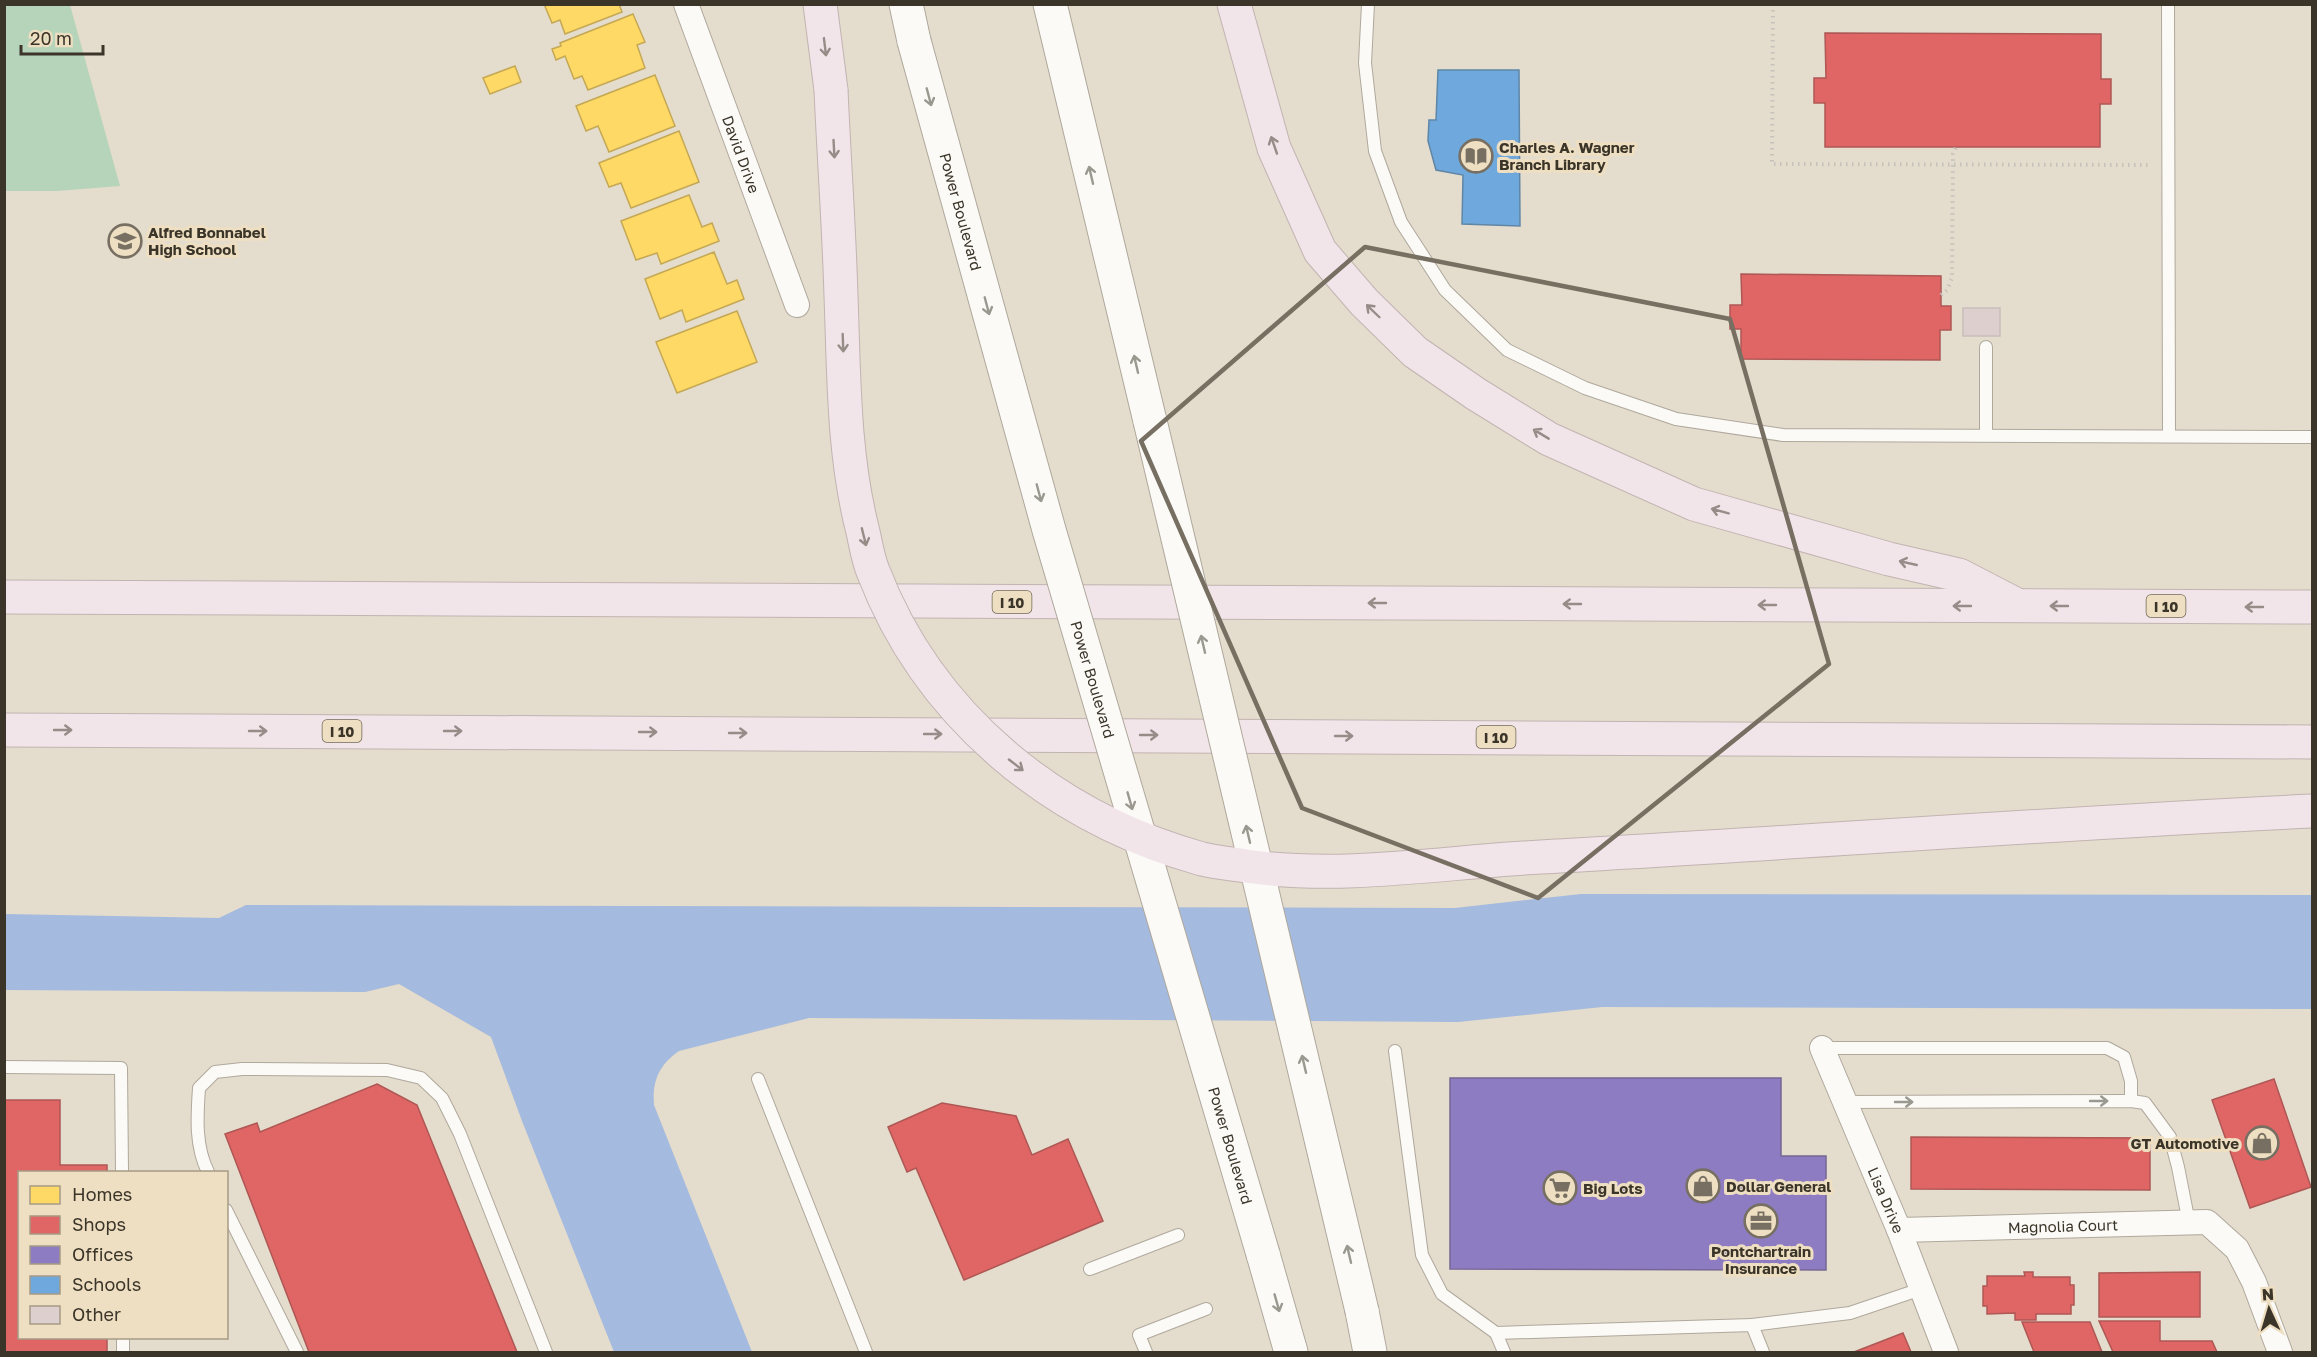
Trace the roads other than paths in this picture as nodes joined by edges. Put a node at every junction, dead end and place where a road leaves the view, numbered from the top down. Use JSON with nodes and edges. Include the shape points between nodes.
{"nodes":[{"id":1,"x":686,"y":4,"type":"edge"},
{"id":2,"x":820,"y":4,"type":"edge"},
{"id":3,"x":906,"y":4,"type":"edge"},
{"id":4,"x":1234,"y":4,"type":"edge"},
{"id":5,"x":1368,"y":4,"type":"edge"},
{"id":6,"x":2168,"y":4,"type":"edge"},
{"id":7,"x":1053,"y":19,"type":"edge"},
{"id":8,"x":797,"y":305,"type":"dead end"},
{"id":9,"x":1986,"y":347,"type":"dead end"},
{"id":10,"x":1986,"y":435,"type":"junction"},
{"id":11,"x":2169,"y":436,"type":"junction"},
{"id":12,"x":2313,"y":437,"type":"edge"},
{"id":13,"x":4,"y":597,"type":"edge"},
{"id":14,"x":2020,"y":606,"type":"junction"},
{"id":15,"x":2313,"y":607,"type":"edge"},
{"id":16,"x":4,"y":730,"type":"edge"},
{"id":17,"x":2313,"y":742,"type":"edge"},
{"id":18,"x":2313,"y":811,"type":"edge"},
{"id":19,"x":1822,"y":1048,"type":"joint"},
{"id":20,"x":1395,"y":1051,"type":"dead end"},
{"id":21,"x":4,"y":1067,"type":"edge"},
{"id":22,"x":758,"y":1079,"type":"dead end"},
{"id":23,"x":2131,"y":1101,"type":"junction"},
{"id":24,"x":1845,"y":1102,"type":"junction"},
{"id":25,"x":122,"y":1171,"type":"edge"},
{"id":26,"x":207,"y":1171,"type":"edge"},
{"id":27,"x":228,"y":1214,"type":"edge"},
{"id":28,"x":2189,"y":1222,"type":"junction"},
{"id":29,"x":1899,"y":1230,"type":"junction"},
{"id":30,"x":1178,"y":1235,"type":"dead end"},
{"id":31,"x":1090,"y":1269,"type":"dead end"},
{"id":32,"x":1921,"y":1289,"type":"junction"},
{"id":33,"x":1206,"y":1309,"type":"dead end"},
{"id":34,"x":1752,"y":1325,"type":"junction"},
{"id":35,"x":1496,"y":1333,"type":"junction"},
{"id":36,"x":297,"y":1353,"type":"edge"},
{"id":37,"x":546,"y":1353,"type":"edge"},
{"id":38,"x":866,"y":1353,"type":"edge"},
{"id":39,"x":1146,"y":1353,"type":"edge"},
{"id":40,"x":1291,"y":1353,"type":"edge"},
{"id":41,"x":1370,"y":1353,"type":"edge"},
{"id":42,"x":1504,"y":1353,"type":"edge"},
{"id":43,"x":1762,"y":1353,"type":"edge"},
{"id":44,"x":1946,"y":1353,"type":"edge"},
{"id":45,"x":2280,"y":1353,"type":"edge"}],
"edges":[{"from":1,"to":8,"type":"street","name":"David Drive"},
{"from":2,"to":18,"type":"highway","one_way":true,"bridge":true,"via":[[831,90],[844,403],[853,492],[872,569],[905,638],[950,703],[992,746],[1041,784],[1097,819],[1208,861],[1327,872]]},
{"from":3,"to":40,"type":"main road","name":"Power Boulevard","one_way":true,"bridge":true,"via":[[1049,530]]},
{"from":14,"to":4,"type":"highway","one_way":true,"via":[[1959,575],[1694,504],[1549,439],[1415,352],[1320,251],[1274,148]]},
{"from":5,"to":10,"type":"lane","via":[[1365,63],[1375,151],[1401,222],[1445,290],[1507,350],[1585,388],[1676,419],[1783,435]]},
{"from":6,"to":11,"type":"lane"},
{"from":41,"to":7,"type":"main road","one_way":true,"bridge":true},
{"from":9,"to":10,"type":"lane"},
{"from":10,"to":11,"type":"lane"},
{"from":11,"to":12,"type":"lane"},
{"from":14,"to":13,"type":"highway","number":"I 10","one_way":true},
{"from":15,"to":14,"type":"highway","number":"I 10","one_way":true},
{"from":16,"to":17,"type":"highway","number":"I 10","one_way":true},
{"from":19,"to":23,"type":"lane","via":[[2107,1048],[2124,1057],[2131,1081]]},
{"from":19,"to":24,"type":"street","name":"Lisa Drive"},
{"from":20,"to":35,"type":"lane","via":[[1422,1255],[1442,1294]]},
{"from":21,"to":25,"type":"lane","via":[[121,1068]]},
{"from":22,"to":38,"type":"lane"},
{"from":24,"to":23,"type":"lane","one_way":true},
{"from":23,"to":28,"type":"lane","via":[[2145,1103],[2170,1137]]},
{"from":24,"to":29,"type":"street","name":"Lisa Drive"},
{"from":26,"to":37,"type":"lane","via":[[200,1157],[198,1097],[199,1088],[215,1072],[387,1070],[421,1078],[442,1098],[460,1134]]},
{"from":27,"to":36,"type":"lane"},
{"from":28,"to":29,"type":"street","name":"Magnolia Court"},
{"from":28,"to":45,"type":"street","name":"Magnolia Court","via":[[2207,1222],[2237,1249],[2254,1282]]},
{"from":29,"to":32,"type":"street","name":"Lisa Drive"},
{"from":30,"to":31,"type":"lane"},
{"from":32,"to":34,"type":"lane","via":[[1850,1313]]},
{"from":32,"to":44,"type":"street","name":"Lisa Drive"},
{"from":33,"to":39,"type":"lane","via":[[1139,1335]]},
{"from":34,"to":35,"type":"lane"},
{"from":34,"to":43,"type":"lane"},
{"from":35,"to":42,"type":"lane"}]}
